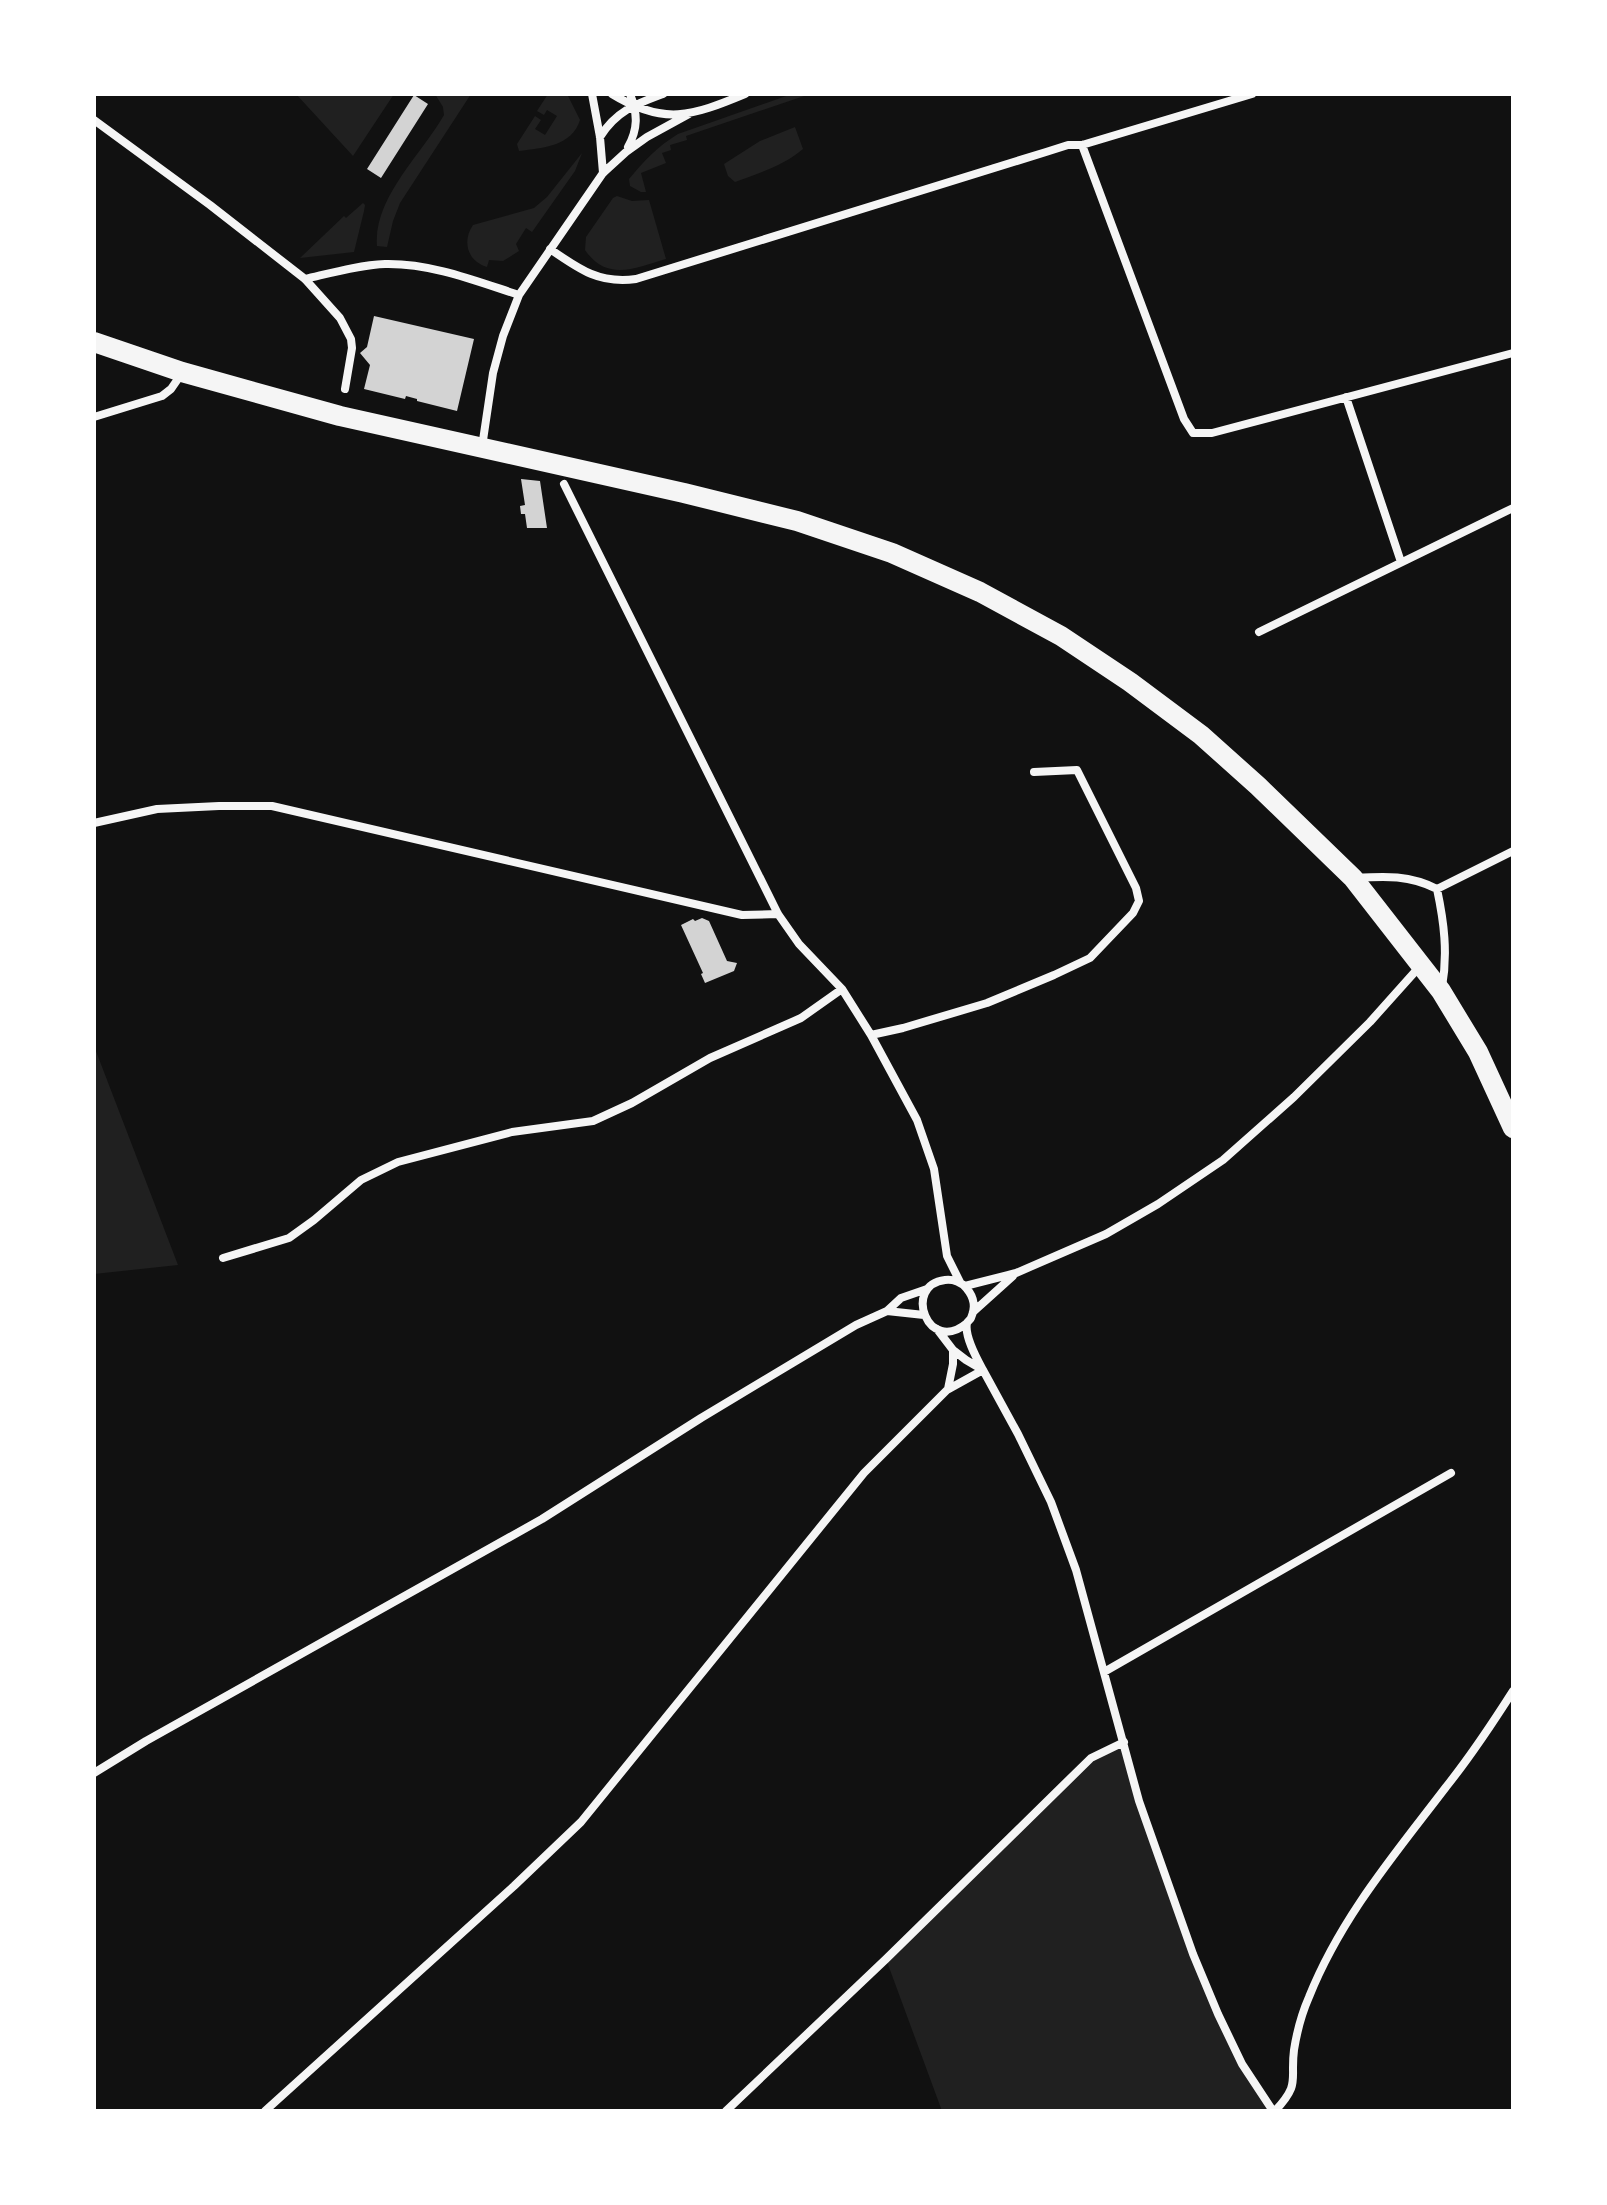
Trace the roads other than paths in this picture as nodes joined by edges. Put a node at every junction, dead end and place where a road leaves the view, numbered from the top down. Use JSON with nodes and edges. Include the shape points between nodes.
{"nodes":[{"id":1,"x":592,"y":94,"type":"edge"},
{"id":2,"x":612,"y":94,"type":"edge"},
{"id":3,"x":630,"y":94,"type":"edge"},
{"id":4,"x":663,"y":94,"type":"edge"},
{"id":5,"x":745,"y":94,"type":"edge"},
{"id":6,"x":1252,"y":94,"type":"edge"},
{"id":7,"x":635,"y":105,"type":"junction"},
{"id":8,"x":689,"y":114,"type":"junction"},
{"id":9,"x":94,"y":120,"type":"edge"},
{"id":10,"x":600,"y":137,"type":"junction"},
{"id":11,"x":1082,"y":145,"type":"junction"},
{"id":12,"x":626,"y":152,"type":"junction"},
{"id":13,"x":603,"y":173,"type":"junction"},
{"id":14,"x":550,"y":249,"type":"junction"},
{"id":15,"x":305,"y":279,"type":"junction"},
{"id":16,"x":519,"y":295,"type":"junction"},
{"id":17,"x":94,"y":342,"type":"edge"},
{"id":18,"x":1513,"y":353,"type":"edge"},
{"id":19,"x":182,"y":372,"type":"junction"},
{"id":20,"x":345,"y":389,"type":"dead end"},
{"id":21,"x":1346,"y":397,"type":"junction"},
{"id":22,"x":94,"y":417,"type":"edge"},
{"id":23,"x":482,"y":448,"type":"junction"},
{"id":24,"x":564,"y":484,"type":"dead end"},
{"id":25,"x":1513,"y":508,"type":"edge"},
{"id":26,"x":1401,"y":562,"type":"junction"},
{"id":27,"x":1259,"y":632,"type":"dead end"},
{"id":28,"x":1034,"y":772,"type":"dead end"},
{"id":29,"x":94,"y":823,"type":"edge"},
{"id":30,"x":1513,"y":851,"type":"edge"},
{"id":31,"x":1353,"y":878,"type":"junction"},
{"id":32,"x":1437,"y":889,"type":"junction"},
{"id":33,"x":778,"y":914,"type":"junction"},
{"id":34,"x":1421,"y":964,"type":"junction"},
{"id":35,"x":842,"y":989,"type":"junction"},
{"id":36,"x":1441,"y":991,"type":"junction"},
{"id":37,"x":871,"y":1035,"type":"junction"},
{"id":38,"x":1513,"y":1128,"type":"edge"},
{"id":39,"x":947,"y":1256,"type":"junction"},
{"id":40,"x":223,"y":1258,"type":"dead end"},
{"id":41,"x":1016,"y":1273,"type":"junction"},
{"id":42,"x":936,"y":1282,"type":"junction"},
{"id":43,"x":963,"y":1284,"type":"junction"},
{"id":44,"x":928,"y":1289,"type":"junction"},
{"id":45,"x":887,"y":1311,"type":"junction"},
{"id":46,"x":973,"y":1312,"type":"junction"},
{"id":47,"x":924,"y":1315,"type":"junction"},
{"id":48,"x":967,"y":1323,"type":"junction"},
{"id":49,"x":937,"y":1329,"type":"junction"},
{"id":50,"x":953,"y":1350,"type":"junction"},
{"id":51,"x":983,"y":1370,"type":"junction"},
{"id":52,"x":947,"y":1390,"type":"junction"},
{"id":53,"x":1451,"y":1473,"type":"dead end"},
{"id":54,"x":1104,"y":1672,"type":"junction"},
{"id":55,"x":1513,"y":1691,"type":"edge"},
{"id":56,"x":1124,"y":1742,"type":"junction"},
{"id":57,"x":94,"y":1773,"type":"edge"},
{"id":58,"x":265,"y":2111,"type":"edge"},
{"id":59,"x":726,"y":2111,"type":"edge"},
{"id":60,"x":1274,"y":2111,"type":"edge"}],
"edges":[{"from":1,"to":10,"type":"street"},
{"from":2,"to":7,"type":"street"},
{"from":3,"to":7,"type":"street"},
{"from":4,"to":7,"type":"street"},
{"from":5,"to":8,"type":"street"},
{"from":6,"to":11,"type":"street"},
{"from":7,"to":8,"type":"street","via":[[663,115]]},
{"from":7,"to":10,"type":"street","via":[[615,116]]},
{"from":7,"to":12,"type":"street","via":[[636,127]]},
{"from":8,"to":12,"type":"street"},
{"from":9,"to":15,"type":"street"},
{"from":10,"to":13,"type":"street"},
{"from":11,"to":14,"type":"street","via":[[1068,145],[636,279],[596,277]]},
{"from":11,"to":21,"type":"street","via":[[1193,433],[1212,433]]},
{"from":12,"to":13,"type":"street"},
{"from":13,"to":14,"type":"street"},
{"from":14,"to":16,"type":"street"},
{"from":15,"to":16,"type":"street","via":[[365,266],[406,265]]},
{"from":15,"to":20,"type":"street","via":[[340,318],[351,339]]},
{"from":16,"to":23,"type":"street","via":[[493,373]]},
{"from":17,"to":19,"type":"main road"},
{"from":18,"to":21,"type":"street"},
{"from":19,"to":22,"type":"street","via":[[162,396]]},
{"from":19,"to":23,"type":"main road"},
{"from":21,"to":26,"type":"street"},
{"from":23,"to":31,"type":"main road","via":[[797,521],[892,553],[980,592],[1061,636],[1201,735]]},
{"from":24,"to":33,"type":"street"},
{"from":25,"to":26,"type":"street"},
{"from":26,"to":27,"type":"street"},
{"from":28,"to":37,"type":"street","via":[[1077,770],[1136,888],[1139,901],[1133,913],[1094,955],[1054,975],[970,1008]]},
{"from":29,"to":33,"type":"street","via":[[157,809],[272,806],[742,915]]},
{"from":30,"to":32,"type":"street"},
{"from":31,"to":32,"type":"street","via":[[1411,878]]},
{"from":31,"to":34,"type":"main road"},
{"from":32,"to":36,"type":"street","via":[[1446,958]]},
{"from":33,"to":35,"type":"street"},
{"from":34,"to":36,"type":"main road"},
{"from":34,"to":41,"type":"street","via":[[1370,1022],[1223,1160],[1106,1234]]},
{"from":35,"to":37,"type":"street"},
{"from":35,"to":40,"type":"street","via":[[801,1018],[710,1058],[593,1121],[512,1132],[398,1162],[361,1180],[289,1238]]},
{"from":36,"to":38,"type":"main road","via":[[1478,1052]]},
{"from":37,"to":39,"type":"street","via":[[917,1120],[934,1169]]},
{"from":39,"to":42,"type":"street"},
{"from":39,"to":43,"type":"street"},
{"from":41,"to":43,"type":"street"},
{"from":41,"to":46,"type":"street"},
{"from":42,"to":43,"type":"street"},
{"from":42,"to":44,"type":"street"},
{"from":43,"to":46,"type":"street"},
{"from":44,"to":45,"type":"street","via":[[901,1298]]},
{"from":44,"to":47,"type":"street"},
{"from":45,"to":47,"type":"street"},
{"from":45,"to":57,"type":"street","via":[[701,1418],[542,1519]]},
{"from":46,"to":48,"type":"street"},
{"from":47,"to":49,"type":"street"},
{"from":48,"to":49,"type":"street","via":[[953,1331]]},
{"from":48,"to":51,"type":"street"},
{"from":49,"to":50,"type":"street"},
{"from":50,"to":51,"type":"street"},
{"from":50,"to":52,"type":"street"},
{"from":51,"to":52,"type":"street"},
{"from":51,"to":54,"type":"street","via":[[1051,1502]]},
{"from":52,"to":58,"type":"street","via":[[864,1473],[581,1822]]},
{"from":53,"to":54,"type":"street"},
{"from":54,"to":56,"type":"street"},
{"from":55,"to":60,"type":"street","via":[[1339,1934],[1302,2012],[1294,2082]]},
{"from":56,"to":59,"type":"street","via":[[1091,1758]]},
{"from":56,"to":60,"type":"street","via":[[1193,1954],[1242,2064]]}]}
